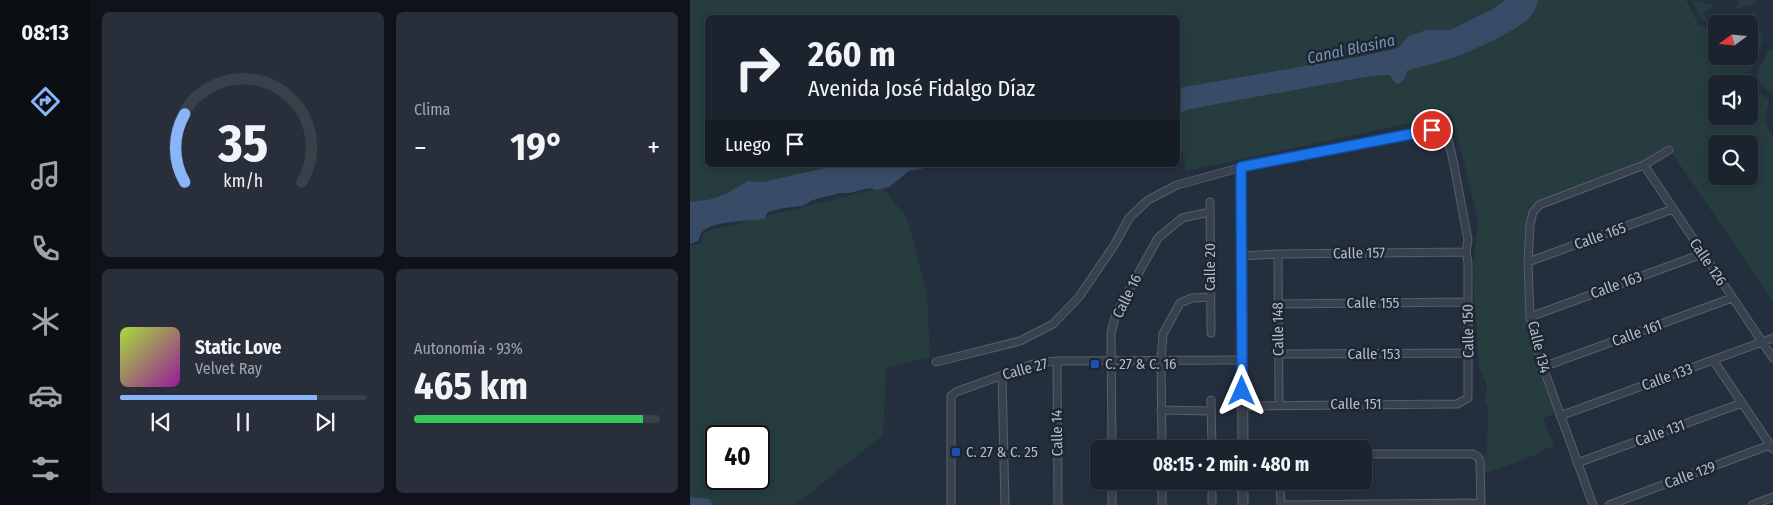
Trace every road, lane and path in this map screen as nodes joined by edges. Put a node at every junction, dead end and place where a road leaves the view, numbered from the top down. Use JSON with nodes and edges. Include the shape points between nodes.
{"nodes":[{"id":1,"x":1669,"y":150,"type":"dead end"},
{"id":2,"x":1644,"y":165,"type":"junction"},
{"id":3,"x":1241,"y":167,"type":"junction"},
{"id":4,"x":1210,"y":202,"type":"dead end"},
{"id":5,"x":1673,"y":209,"type":"junction"},
{"id":6,"x":1210,"y":212,"type":"junction"},
{"id":7,"x":1466,"y":252,"type":"junction"},
{"id":8,"x":1278,"y":254,"type":"junction"},
{"id":9,"x":1702,"y":254,"type":"junction"},
{"id":10,"x":1241,"y":256,"type":"junction"},
{"id":11,"x":1528,"y":262,"type":"junction"},
{"id":12,"x":1210,"y":297,"type":"junction"},
{"id":13,"x":1732,"y":298,"type":"junction"},
{"id":14,"x":1467,"y":302,"type":"junction"},
{"id":15,"x":1278,"y":304,"type":"junction"},
{"id":16,"x":1530,"y":316,"type":"junction"},
{"id":17,"x":1212,"y":333,"type":"dead end"},
{"id":18,"x":1773,"y":338,"type":"edge"},
{"id":19,"x":1762,"y":342,"type":"junction"},
{"id":20,"x":1469,"y":353,"type":"junction"},
{"id":21,"x":1278,"y":354,"type":"junction"},
{"id":22,"x":1773,"y":358,"type":"edge"},
{"id":23,"x":1111,"y":360,"type":"junction"},
{"id":24,"x":1161,"y":360,"type":"junction"},
{"id":25,"x":1242,"y":360,"type":"junction"},
{"id":26,"x":1713,"y":360,"type":"junction"},
{"id":27,"x":1057,"y":361,"type":"junction"},
{"id":28,"x":936,"y":362,"type":"dead end"},
{"id":29,"x":1542,"y":367,"type":"junction"},
{"id":30,"x":1002,"y":374,"type":"junction"},
{"id":31,"x":1468,"y":398,"type":"joint"},
{"id":32,"x":1211,"y":400,"type":"dead end"},
{"id":33,"x":1742,"y":403,"type":"junction"},
{"id":34,"x":1279,"y":404,"type":"junction"},
{"id":35,"x":1242,"y":406,"type":"junction"},
{"id":36,"x":1161,"y":410,"type":"junction"},
{"id":37,"x":1211,"y":411,"type":"junction"},
{"id":38,"x":1560,"y":416,"type":"junction"},
{"id":39,"x":1112,"y":440,"type":"edge"},
{"id":40,"x":1162,"y":440,"type":"edge"},
{"id":41,"x":1212,"y":440,"type":"edge"},
{"id":42,"x":1242,"y":440,"type":"edge"},
{"id":43,"x":1772,"y":447,"type":"edge"},
{"id":44,"x":1372,"y":454,"type":"edge"},
{"id":45,"x":1578,"y":463,"type":"junction"},
{"id":46,"x":1112,"y":490,"type":"edge"},
{"id":47,"x":1162,"y":490,"type":"edge"},
{"id":48,"x":1212,"y":490,"type":"edge"},
{"id":49,"x":1243,"y":490,"type":"edge"},
{"id":50,"x":1281,"y":490,"type":"edge"},
{"id":51,"x":1773,"y":497,"type":"edge"},
{"id":52,"x":1481,"y":504,"type":"edge"},
{"id":53,"x":951,"y":505,"type":"edge"},
{"id":54,"x":1005,"y":505,"type":"edge"},
{"id":55,"x":1058,"y":505,"type":"edge"},
{"id":56,"x":1112,"y":505,"type":"edge"},
{"id":57,"x":1162,"y":505,"type":"edge"},
{"id":58,"x":1212,"y":505,"type":"edge"},
{"id":59,"x":1243,"y":505,"type":"edge"},
{"id":60,"x":1282,"y":505,"type":"edge"},
{"id":61,"x":1593,"y":505,"type":"edge"},
{"id":62,"x":1609,"y":505,"type":"edge"},
{"id":63,"x":1752,"y":505,"type":"edge"}],
"edges":[{"from":1,"to":2,"type":"street"},
{"from":2,"to":5,"type":"street","name":"Calle 126"},
{"from":2,"to":11,"type":"street","name":"Calle 134","via":[[1539,205],[1533,212],[1530,225]]},
{"from":3,"to":7,"type":"street","via":[[1443,130],[1448,138],[1468,240]]},
{"from":3,"to":10,"type":"street"},
{"from":3,"to":28,"type":"street","via":[[1176,184],[1148,200],[1130,218],[1079,297],[1053,324],[1020,341]]},
{"from":4,"to":6,"type":"street","name":"Calle 20"},
{"from":5,"to":9,"type":"street","name":"Calle 126"},
{"from":5,"to":11,"type":"street","name":"Calle 165"},
{"from":6,"to":12,"type":"street","name":"Calle 20"},
{"from":6,"to":23,"type":"street","name":"Calle 16","via":[[1182,218],[1158,238],[1116,314],[1111,333]]},
{"from":7,"to":8,"type":"street","name":"Calle 157"},
{"from":7,"to":14,"type":"street","name":"Calle 150"},
{"from":8,"to":10,"type":"street","name":"Calle 157"},
{"from":8,"to":15,"type":"street","name":"Calle 148"},
{"from":9,"to":13,"type":"street","name":"Calle 126"},
{"from":9,"to":16,"type":"street","name":"Calle 163"},
{"from":10,"to":25,"type":"street"},
{"from":11,"to":16,"type":"street","name":"Calle 134"},
{"from":12,"to":17,"type":"street","name":"Calle 20"},
{"from":12,"to":24,"type":"street","via":[[1192,298],[1180,303],[1163,334]]},
{"from":13,"to":19,"type":"street","name":"Calle 126"},
{"from":13,"to":29,"type":"street","name":"Calle 161"},
{"from":14,"to":15,"type":"street","name":"Calle 155"},
{"from":14,"to":20,"type":"street","name":"Calle 150"},
{"from":15,"to":21,"type":"street","name":"Calle 148"},
{"from":16,"to":29,"type":"street","name":"Calle 134"},
{"from":18,"to":19,"type":"street","name":"Calle 133"},
{"from":19,"to":22,"type":"street","name":"Calle 126"},
{"from":19,"to":26,"type":"street","name":"Calle 133"},
{"from":20,"to":21,"type":"street","name":"Calle 153"},
{"from":20,"to":31,"type":"street","name":"Calle 150"},
{"from":21,"to":34,"type":"street","name":"Calle 148"},
{"from":23,"to":24,"type":"street","name":"Calle 27"},
{"from":23,"to":27,"type":"street","name":"Calle 27"},
{"from":23,"to":39,"type":"street","name":"Calle 16"},
{"from":24,"to":25,"type":"street","name":"Calle 27"},
{"from":24,"to":36,"type":"street"},
{"from":25,"to":35,"type":"street"},
{"from":26,"to":33,"type":"street"},
{"from":26,"to":38,"type":"street","name":"Calle 133"},
{"from":27,"to":30,"type":"street","name":"Calle 27","via":[[1036,363]]},
{"from":27,"to":55,"type":"street","name":"Calle 14"},
{"from":29,"to":38,"type":"street","name":"Calle 134"},
{"from":30,"to":53,"type":"street","name":"Calle 27","via":[[951,396]]},
{"from":30,"to":54,"type":"street"},
{"from":31,"to":34,"type":"street","name":"Calle 151","via":[[1457,404]]},
{"from":32,"to":37,"type":"street"},
{"from":33,"to":43,"type":"street"},
{"from":33,"to":45,"type":"street","name":"Calle 131"},
{"from":34,"to":35,"type":"street","name":"Calle 151"},
{"from":35,"to":42,"type":"street"},
{"from":36,"to":37,"type":"street"},
{"from":36,"to":40,"type":"street"},
{"from":37,"to":41,"type":"street"},
{"from":38,"to":45,"type":"street","name":"Calle 134"},
{"from":43,"to":62,"type":"street","name":"Calle 129"},
{"from":44,"to":52,"type":"street","via":[[1473,454],[1480,462]]},
{"from":45,"to":61,"type":"street","name":"Calle 134"},
{"from":46,"to":56,"type":"street"},
{"from":47,"to":57,"type":"street"},
{"from":48,"to":58,"type":"street"},
{"from":49,"to":59,"type":"street"},
{"from":50,"to":60,"type":"street"},
{"from":51,"to":63,"type":"street"},
{"from":52,"to":60,"type":"street"}]}
